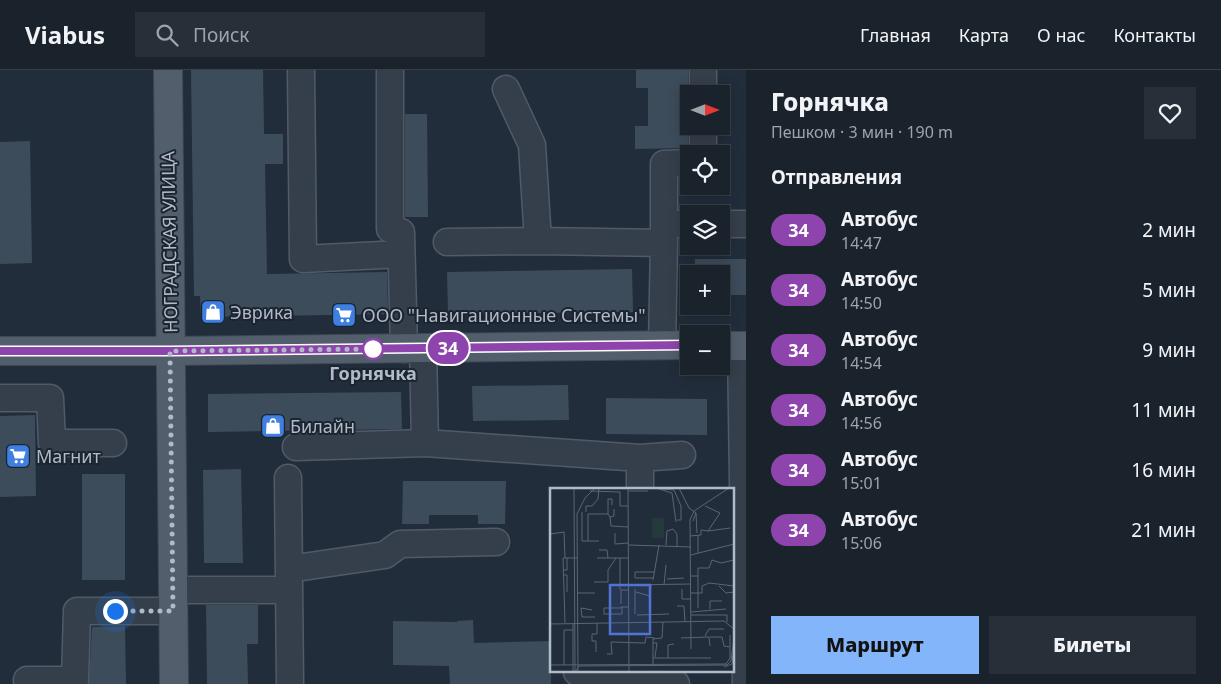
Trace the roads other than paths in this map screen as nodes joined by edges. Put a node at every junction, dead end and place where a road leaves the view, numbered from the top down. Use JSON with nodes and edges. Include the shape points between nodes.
{"nodes":[{"id":1,"x":168,"y":70,"type":"edge"},
{"id":2,"x":302,"y":70,"type":"edge"},
{"id":3,"x":390,"y":70,"type":"edge"},
{"id":4,"x":703,"y":70,"type":"edge"},
{"id":5,"x":703,"y":85,"type":"edge"},
{"id":6,"x":506,"y":89,"type":"dead end"},
{"id":7,"x":680,"y":164,"type":"edge"},
{"id":8,"x":730,"y":224,"type":"edge"},
{"id":9,"x":746,"y":224,"type":"edge"},
{"id":10,"x":672,"y":230,"type":"edge"},
{"id":11,"x":538,"y":241,"type":"junction"},
{"id":12,"x":447,"y":242,"type":"dead end"},
{"id":13,"x":401,"y":254,"type":"junction"},
{"id":14,"x":676,"y":345,"type":"edge"},
{"id":15,"x":736,"y":346,"type":"edge"},
{"id":16,"x":413,"y":348,"type":"junction"},
{"id":17,"x":0,"y":351,"type":"edge"},
{"id":18,"x":170,"y":351,"type":"junction"},
{"id":19,"x":0,"y":398,"type":"edge"},
{"id":20,"x":113,"y":443,"type":"dead end"},
{"id":21,"x":425,"y":443,"type":"junction"},
{"id":22,"x":296,"y":447,"type":"dead end"},
{"id":23,"x":682,"y":455,"type":"dead end"},
{"id":24,"x":640,"y":458,"type":"junction"},
{"id":25,"x":288,"y":478,"type":"dead end"},
{"id":26,"x":640,"y":488,"type":"edge"},
{"id":27,"x":745,"y":514,"type":"edge"},
{"id":28,"x":496,"y":542,"type":"dead end"},
{"id":29,"x":289,"y":580,"type":"junction"},
{"id":30,"x":173,"y":600,"type":"junction"},
{"id":31,"x":577,"y":672,"type":"edge"},
{"id":32,"x":26,"y":680,"type":"dead end"},
{"id":33,"x":174,"y":684,"type":"edge"},
{"id":34,"x":290,"y":684,"type":"edge"},
{"id":35,"x":676,"y":684,"type":"edge"},
{"id":36,"x":746,"y":684,"type":"edge"}],
"edges":[{"from":1,"to":18,"type":"main road","name":"НОГРАДСКАЯ УЛИЦА"},
{"from":2,"to":13,"type":"street","via":[[303,259]]},
{"from":3,"to":13,"type":"street","via":[[390,229],[401,232]]},
{"from":4,"to":5,"type":"street"},
{"from":6,"to":11,"type":"street","via":[[532,145]]},
{"from":7,"to":10,"type":"street","via":[[664,164]]},
{"from":8,"to":9,"type":"street"},
{"from":10,"to":11,"type":"street"},
{"from":10,"to":14,"type":"street"},
{"from":11,"to":12,"type":"street"},
{"from":13,"to":16,"type":"street"},
{"from":14,"to":16,"type":"main road"},
{"from":15,"to":27,"type":"street"},
{"from":16,"to":18,"type":"main road"},
{"from":16,"to":21,"type":"street"},
{"from":17,"to":18,"type":"main road"},
{"from":18,"to":30,"type":"main road","name":"НОГРАДСКАЯ УЛИЦА"},
{"from":19,"to":20,"type":"street","via":[[50,398],[52,443]]},
{"from":21,"to":22,"type":"street"},
{"from":21,"to":24,"type":"street"},
{"from":23,"to":24,"type":"street"},
{"from":24,"to":26,"type":"street"},
{"from":25,"to":29,"type":"street"},
{"from":27,"to":36,"type":"street"},
{"from":28,"to":29,"type":"street","via":[[400,544],[385,554]]},
{"from":29,"to":30,"type":"street"},
{"from":29,"to":34,"type":"street"},
{"from":30,"to":32,"type":"street","via":[[76,611],[75,680]]},
{"from":30,"to":33,"type":"main road","name":"НОГРАДСКАЯ УЛИЦА"},
{"from":31,"to":35,"type":"street"}]}
